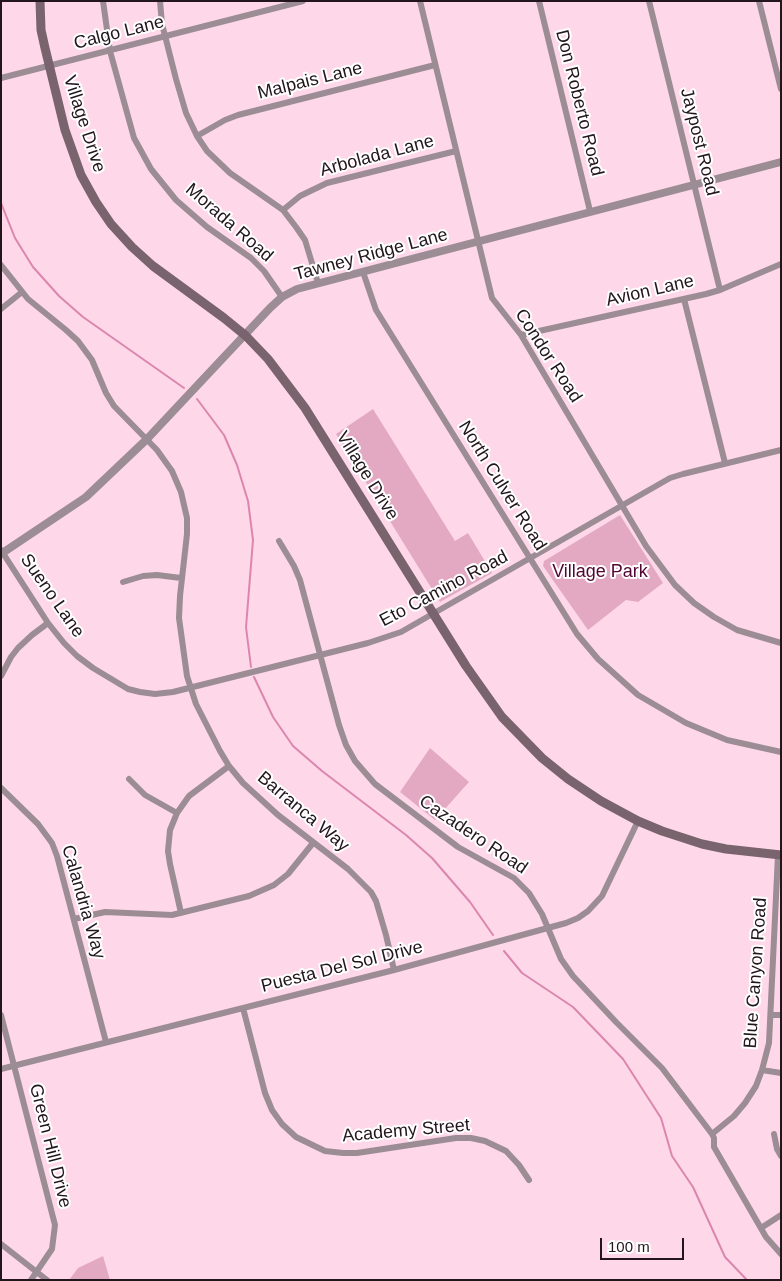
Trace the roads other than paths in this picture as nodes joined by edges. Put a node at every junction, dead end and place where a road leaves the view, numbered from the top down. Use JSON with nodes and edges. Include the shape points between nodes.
{"nodes":[{"id":1,"x":40,"y":1,"type":"edge"},
{"id":2,"x":103,"y":1,"type":"edge"},
{"id":3,"x":160,"y":1,"type":"edge"},
{"id":4,"x":303,"y":1,"type":"edge"},
{"id":5,"x":420,"y":1,"type":"edge"},
{"id":6,"x":539,"y":1,"type":"edge"},
{"id":7,"x":649,"y":1,"type":"edge"},
{"id":8,"x":759,"y":1,"type":"edge"},
{"id":9,"x":165,"y":37,"type":"junction"},
{"id":10,"x":110,"y":51,"type":"junction"},
{"id":11,"x":435,"y":65,"type":"junction"},
{"id":12,"x":48,"y":66,"type":"junction"},
{"id":13,"x":1,"y":78,"type":"edge"},
{"id":14,"x":781,"y":89,"type":"edge"},
{"id":15,"x":197,"y":136,"type":"junction"},
{"id":16,"x":456,"y":151,"type":"junction"},
{"id":17,"x":781,"y":162,"type":"edge"},
{"id":18,"x":693,"y":184,"type":"junction"},
{"id":19,"x":283,"y":210,"type":"junction"},
{"id":20,"x":590,"y":212,"type":"junction"},
{"id":21,"x":479,"y":242,"type":"junction"},
{"id":22,"x":781,"y":264,"type":"edge"},
{"id":23,"x":1,"y":265,"type":"edge"},
{"id":24,"x":363,"y":272,"type":"junction"},
{"id":25,"x":318,"y":283,"type":"junction"},
{"id":26,"x":720,"y":290,"type":"junction"},
{"id":27,"x":22,"y":292,"type":"junction"},
{"id":28,"x":282,"y":297,"type":"junction"},
{"id":29,"x":684,"y":299,"type":"junction"},
{"id":30,"x":1,"y":309,"type":"edge"},
{"id":31,"x":521,"y":335,"type":"junction"},
{"id":32,"x":246,"y":336,"type":"junction"},
{"id":33,"x":147,"y":439,"type":"junction"},
{"id":34,"x":781,"y":450,"type":"edge"},
{"id":35,"x":725,"y":463,"type":"junction"},
{"id":36,"x":622,"y":506,"type":"junction"},
{"id":37,"x":279,"y":541,"type":"dead end"},
{"id":38,"x":2,"y":552,"type":"edge"},
{"id":39,"x":530,"y":560,"type":"junction"},
{"id":40,"x":182,"y":578,"type":"junction"},
{"id":41,"x":123,"y":582,"type":"dead end"},
{"id":42,"x":434,"y":614,"type":"junction"},
{"id":43,"x":48,"y":623,"type":"junction"},
{"id":44,"x":781,"y":643,"type":"edge"},
{"id":45,"x":320,"y":655,"type":"junction"},
{"id":46,"x":1,"y":676,"type":"edge"},
{"id":47,"x":190,"y":688,"type":"junction"},
{"id":48,"x":781,"y":752,"type":"edge"},
{"id":49,"x":229,"y":766,"type":"junction"},
{"id":50,"x":128,"y":780,"type":"dead end"},
{"id":51,"x":1,"y":788,"type":"edge"},
{"id":52,"x":177,"y":813,"type":"junction"},
{"id":53,"x":638,"y":821,"type":"junction"},
{"id":54,"x":313,"y":843,"type":"junction"},
{"id":55,"x":779,"y":855,"type":"edge"},
{"id":56,"x":181,"y":913,"type":"junction"},
{"id":57,"x":74,"y":919,"type":"junction"},
{"id":58,"x":548,"y":928,"type":"junction"},
{"id":59,"x":777,"y":954,"type":"edge"},
{"id":60,"x":394,"y":970,"type":"junction"},
{"id":61,"x":243,"y":1008,"type":"junction"},
{"id":62,"x":1,"y":1015,"type":"edge"},
{"id":63,"x":781,"y":1015,"type":"edge"},
{"id":64,"x":771,"y":1016,"type":"junction"},
{"id":65,"x":106,"y":1042,"type":"junction"},
{"id":66,"x":14,"y":1066,"type":"junction"},
{"id":67,"x":1,"y":1070,"type":"edge"},
{"id":68,"x":762,"y":1070,"type":"junction"},
{"id":69,"x":781,"y":1073,"type":"edge"},
{"id":70,"x":712,"y":1134,"type":"junction"},
{"id":71,"x":774,"y":1134,"type":"dead end"},
{"id":72,"x":781,"y":1156,"type":"edge"},
{"id":73,"x":529,"y":1180,"type":"dead end"},
{"id":74,"x":781,"y":1215,"type":"edge"},
{"id":75,"x":761,"y":1228,"type":"junction"},
{"id":76,"x":1,"y":1244,"type":"edge"},
{"id":77,"x":781,"y":1254,"type":"edge"},
{"id":78,"x":37,"y":1272,"type":"junction"},
{"id":79,"x":31,"y":1280,"type":"edge"},
{"id":80,"x":46,"y":1280,"type":"edge"}],
"edges":[{"from":1,"to":12,"type":"main road","name":"Village Drive","via":[[41,30]]},
{"from":2,"to":10,"type":"street","name":"Morada Road"},
{"from":3,"to":9,"type":"street"},
{"from":4,"to":9,"type":"street","name":"Calgo Lane"},
{"from":5,"to":11,"type":"street","name":"Condor Road"},
{"from":6,"to":20,"type":"street","name":"Don Roberto Road"},
{"from":7,"to":18,"type":"street","name":"Jaypost Road"},
{"from":8,"to":14,"type":"street"},
{"from":9,"to":10,"type":"street","name":"Calgo Lane"},
{"from":9,"to":15,"type":"street","via":[[186,113]]},
{"from":10,"to":12,"type":"street","name":"Calgo Lane"},
{"from":10,"to":28,"type":"street","name":"Morada Road","via":[[134,138],[151,169],[176,200],[251,258]]},
{"from":11,"to":15,"type":"street","name":"Malpais Lane","via":[[238,115]]},
{"from":11,"to":16,"type":"street","name":"Condor Road"},
{"from":12,"to":13,"type":"street","name":"Calgo Lane"},
{"from":12,"to":32,"type":"main road","name":"Village Drive","via":[[72,153],[88,188],[111,224],[153,266]]},
{"from":15,"to":19,"type":"street","via":[[224,168]]},
{"from":16,"to":19,"type":"street","name":"Arbolada Lane","via":[[327,183],[300,196]]},
{"from":16,"to":21,"type":"street","name":"Condor Road"},
{"from":17,"to":18,"type":"street","name":"Tawney Ridge Lane"},
{"from":18,"to":20,"type":"street","name":"Tawney Ridge Lane"},
{"from":18,"to":26,"type":"street","name":"Jaypost Road"},
{"from":19,"to":25,"type":"street","via":[[305,240]]},
{"from":20,"to":21,"type":"street","name":"Tawney Ridge Lane"},
{"from":21,"to":24,"type":"street","name":"Tawney Ridge Lane"},
{"from":21,"to":31,"type":"street","name":"Condor Road","via":[[492,298]]},
{"from":22,"to":26,"type":"street","name":"Avion Lane"},
{"from":23,"to":27,"type":"street","name":"Barranca Way"},
{"from":24,"to":25,"type":"street","name":"Tawney Ridge Lane"},
{"from":24,"to":39,"type":"street","name":"North Culver Road","via":[[376,310]]},
{"from":25,"to":28,"type":"street","name":"Tawney Ridge Lane"},
{"from":26,"to":29,"type":"street","name":"Avion Lane"},
{"from":27,"to":30,"type":"street"},
{"from":27,"to":33,"type":"street","name":"Barranca Way","via":[[78,341],[92,360],[114,406]]},
{"from":28,"to":32,"type":"street","name":"Tawney Ridge Lane"},
{"from":29,"to":31,"type":"street","name":"Avion Lane"},
{"from":29,"to":35,"type":"street"},
{"from":31,"to":36,"type":"street","name":"Condor Road"},
{"from":32,"to":33,"type":"street","name":"Tawney Ridge Lane"},
{"from":32,"to":42,"type":"main road","name":"Village Drive","via":[[305,408]]},
{"from":33,"to":38,"type":"street","name":"Tawney Ridge Lane","via":[[86,498]]},
{"from":33,"to":40,"type":"street","name":"Barranca Way","via":[[172,471],[184,504],[187,534]]},
{"from":34,"to":35,"type":"street","name":"Eto Camino Road"},
{"from":35,"to":36,"type":"street","name":"Eto Camino Road","via":[[670,478]]},
{"from":36,"to":39,"type":"street","name":"Eto Camino Road"},
{"from":36,"to":44,"type":"street","name":"Condor Road","via":[[646,546],[675,585],[694,603],[737,630]]},
{"from":37,"to":45,"type":"street","name":"Cazadero Road","via":[[300,580]]},
{"from":38,"to":43,"type":"street","name":"Sueno Lane"},
{"from":39,"to":42,"type":"street","name":"Eto Camino Road"},
{"from":39,"to":48,"type":"street","name":"North Culver Road","via":[[577,634],[598,660],[638,695],[706,732]]},
{"from":40,"to":41,"type":"street","via":[[157,575]]},
{"from":40,"to":47,"type":"street","name":"Barranca Way","via":[[180,632]]},
{"from":42,"to":45,"type":"street","name":"Eto Camino Road","via":[[386,638]]},
{"from":42,"to":53,"type":"main road","name":"Village Drive","via":[[487,697],[525,742],[568,779]]},
{"from":43,"to":46,"type":"street","via":[[18,648]]},
{"from":43,"to":47,"type":"street","name":"Sueno Lane","via":[[77,656],[128,688],[155,694]]},
{"from":45,"to":47,"type":"street","name":"Eto Camino Road"},
{"from":45,"to":58,"type":"street","name":"Cazadero Road","via":[[342,737],[361,770],[458,847],[514,878],[529,894]]},
{"from":47,"to":49,"type":"street","name":"Barranca Way","via":[[208,730]]},
{"from":49,"to":52,"type":"street","via":[[189,796]]},
{"from":49,"to":54,"type":"street","name":"Barranca Way","via":[[271,809]]},
{"from":50,"to":52,"type":"street","via":[[145,795]]},
{"from":51,"to":57,"type":"street","name":"Calandria Way","via":[[38,824],[52,843]]},
{"from":52,"to":56,"type":"street","via":[[170,830],[168,850]]},
{"from":53,"to":55,"type":"main road","name":"Village Drive","via":[[702,844]]},
{"from":53,"to":58,"type":"street","name":"Puesta Del Sol Drive","via":[[596,904],[578,918]]},
{"from":54,"to":56,"type":"street","via":[[288,874],[274,885],[249,896]]},
{"from":54,"to":60,"type":"street","name":"Barranca Way","via":[[348,869],[371,892]]},
{"from":55,"to":59,"type":"street","name":"Blue Canyon Road"},
{"from":56,"to":57,"type":"street","via":[[164,916],[105,912]]},
{"from":57,"to":65,"type":"street","name":"Calandria Way"},
{"from":58,"to":60,"type":"street","name":"Puesta Del Sol Drive"},
{"from":58,"to":70,"type":"street","name":"Cazadero Road","via":[[573,976],[667,1073]]},
{"from":59,"to":64,"type":"street","name":"Blue Canyon Road"},
{"from":60,"to":61,"type":"street","name":"Puesta Del Sol Drive"},
{"from":61,"to":65,"type":"street","name":"Puesta Del Sol Drive"},
{"from":61,"to":73,"type":"street","name":"Academy Street","via":[[265,1094],[272,1110],[296,1138],[325,1151],[343,1153],[471,1138],[506,1151]]},
{"from":62,"to":66,"type":"street","name":"Green Hill Drive"},
{"from":63,"to":64,"type":"street"},
{"from":64,"to":68,"type":"street","name":"Blue Canyon Road"},
{"from":65,"to":66,"type":"street","name":"Puesta Del Sol Drive"},
{"from":66,"to":67,"type":"street","name":"Puesta Del Sol Drive"},
{"from":66,"to":78,"type":"street","name":"Green Hill Drive","via":[[55,1225],[52,1249]]},
{"from":68,"to":69,"type":"street"},
{"from":68,"to":70,"type":"street","name":"Blue Canyon Road","via":[[745,1103]]},
{"from":70,"to":75,"type":"street","name":"Cazadero Road","via":[[714,1147]]},
{"from":71,"to":72,"type":"street"},
{"from":74,"to":75,"type":"street"},
{"from":75,"to":77,"type":"street","name":"Cazadero Road"},
{"from":76,"to":78,"type":"street"},
{"from":78,"to":79,"type":"street","name":"Green Hill Drive"},
{"from":78,"to":80,"type":"street"}]}
